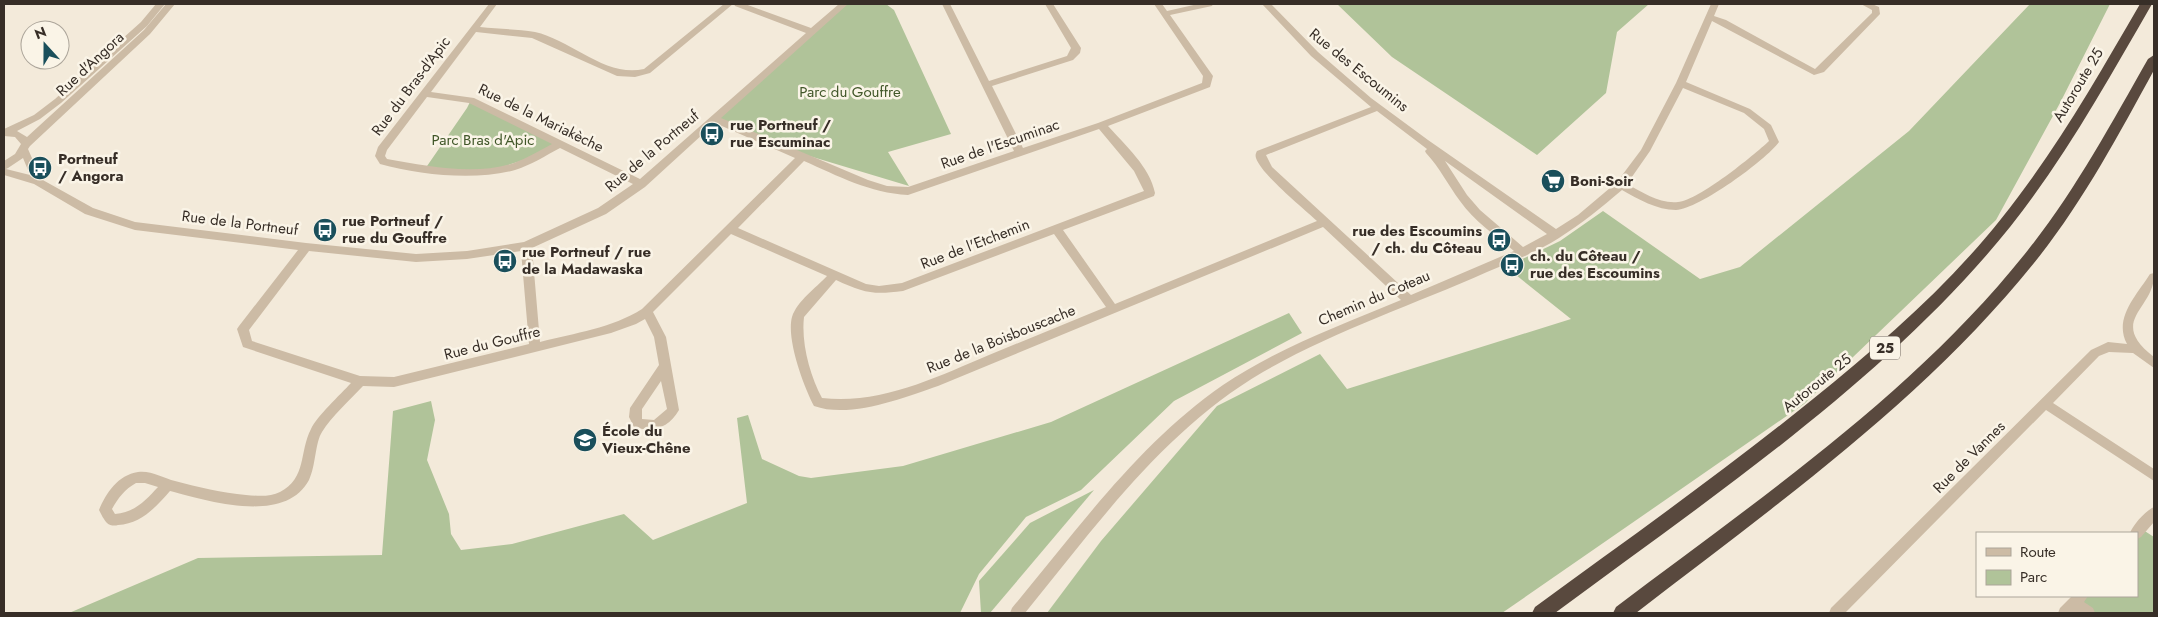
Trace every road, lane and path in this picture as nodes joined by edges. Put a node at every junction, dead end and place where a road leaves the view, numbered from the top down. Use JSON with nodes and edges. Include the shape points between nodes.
{"nodes":[{"id":1,"x":161,"y":4,"type":"edge"},
{"id":2,"x":171,"y":4,"type":"edge"},
{"id":3,"x":493,"y":4,"type":"edge"},
{"id":4,"x":729,"y":4,"type":"edge"},
{"id":5,"x":738,"y":4,"type":"edge"},
{"id":6,"x":844,"y":4,"type":"edge"},
{"id":7,"x":946,"y":4,"type":"edge"},
{"id":8,"x":1049,"y":4,"type":"edge"},
{"id":9,"x":1158,"y":4,"type":"edge"},
{"id":10,"x":1209,"y":4,"type":"edge"},
{"id":11,"x":1266,"y":4,"type":"edge"},
{"id":12,"x":1715,"y":4,"type":"edge"},
{"id":13,"x":1865,"y":4,"type":"edge"},
{"id":14,"x":2146,"y":4,"type":"edge"},
{"id":15,"x":1164,"y":14,"type":"junction"},
{"id":16,"x":1708,"y":17,"type":"junction"},
{"id":17,"x":474,"y":29,"type":"junction"},
{"id":18,"x":812,"y":32,"type":"junction"},
{"id":19,"x":2154,"y":59,"type":"edge"},
{"id":20,"x":2154,"y":73,"type":"edge"},
{"id":21,"x":1681,"y":83,"type":"junction"},
{"id":22,"x":986,"y":85,"type":"junction"},
{"id":23,"x":2134,"y":93,"type":"junction"},
{"id":24,"x":424,"y":94,"type":"junction"},
{"id":25,"x":1379,"y":107,"type":"junction"},
{"id":26,"x":714,"y":119,"type":"junction"},
{"id":27,"x":1101,"y":125,"type":"junction"},
{"id":28,"x":4,"y":133,"type":"edge"},
{"id":29,"x":1416,"y":134,"type":"junction"},
{"id":30,"x":561,"y":143,"type":"junction"},
{"id":31,"x":25,"y":147,"type":"junction"},
{"id":32,"x":1020,"y":152,"type":"junction"},
{"id":33,"x":801,"y":158,"type":"junction"},
{"id":34,"x":4,"y":166,"type":"edge"},
{"id":35,"x":4,"y":172,"type":"edge"},
{"id":36,"x":37,"y":181,"type":"junction"},
{"id":37,"x":641,"y":184,"type":"junction"},
{"id":38,"x":1621,"y":185,"type":"junction"},
{"id":39,"x":1324,"y":222,"type":"junction"},
{"id":40,"x":731,"y":229,"type":"junction"},
{"id":41,"x":1056,"y":229,"type":"junction"},
{"id":42,"x":1556,"y":235,"type":"junction"},
{"id":43,"x":526,"y":246,"type":"junction"},
{"id":44,"x":306,"y":247,"type":"junction"},
{"id":45,"x":1522,"y":252,"type":"junction"},
{"id":46,"x":834,"y":276,"type":"junction"},
{"id":47,"x":2154,"y":277,"type":"edge"},
{"id":48,"x":1410,"y":301,"type":"junction"},
{"id":49,"x":1113,"y":309,"type":"junction"},
{"id":50,"x":646,"y":312,"type":"junction"},
{"id":51,"x":535,"y":348,"type":"junction"},
{"id":52,"x":2136,"y":348,"type":"junction"},
{"id":53,"x":2154,"y":363,"type":"edge"},
{"id":54,"x":665,"y":366,"type":"junction"},
{"id":55,"x":360,"y":381,"type":"junction"},
{"id":56,"x":2046,"y":404,"type":"junction"},
{"id":57,"x":2154,"y":476,"type":"edge"},
{"id":58,"x":167,"y":485,"type":"dead end"},
{"id":59,"x":2154,"y":513,"type":"edge"},
{"id":60,"x":2137,"y":532,"type":"edge"},
{"id":61,"x":2073,"y":604,"type":"edge"},
{"id":62,"x":1017,"y":613,"type":"edge"},
{"id":63,"x":1541,"y":613,"type":"edge"},
{"id":64,"x":1622,"y":613,"type":"edge"},
{"id":65,"x":1836,"y":613,"type":"edge"},
{"id":66,"x":2088,"y":613,"type":"edge"}],
"edges":[{"from":1,"to":28,"type":"street","name":"Rue d'Angora","via":[[113,53],[58,101],[37,117]]},
{"from":2,"to":31,"type":"street","name":"Rue d'Angora","via":[[147,32]]},
{"from":3,"to":17,"type":"street","name":"Rue du Bras-d'Apic"},
{"from":4,"to":17,"type":"street","via":[[647,71],[635,74],[617,73],[534,35]]},
{"from":5,"to":18,"type":"street"},
{"from":6,"to":18,"type":"street","name":"Rue de la Portneuf"},
{"from":7,"to":22,"type":"street"},
{"from":8,"to":22,"type":"street","via":[[1076,48],[1075,53],[1070,58]]},
{"from":9,"to":15,"type":"street","name":"Rue de l'Escuminac"},
{"from":10,"to":15,"type":"street"},
{"from":11,"to":25,"type":"street","name":"Rue des Escoumins","via":[[1291,33],[1331,70]]},
{"from":12,"to":16,"type":"street","name":"Chemin du Coteau"},
{"from":13,"to":16,"type":"street","via":[[1876,9],[1876,14],[1821,70],[1814,72]]},
{"from":14,"to":63,"type":"highway","name":"Autoroute 25","number":"25","via":[[2038,180],[1993,238],[1936,301],[1874,358],[1787,429]]},
{"from":15,"to":27,"type":"street","name":"Rue de l'Escuminac","via":[[1208,76],[1207,85]]},
{"from":16,"to":21,"type":"street","name":"Chemin du Coteau"},
{"from":17,"to":24,"type":"street","name":"Rue du Bras-d'Apic"},
{"from":18,"to":26,"type":"street","name":"Rue de la Portneuf"},
{"from":19,"to":23,"type":"highway"},
{"from":20,"to":23,"type":"highway"},
{"from":21,"to":38,"type":"street","name":"Chemin du Coteau","via":[[1645,151]]},
{"from":21,"to":38,"type":"street","via":[[1747,111],[1768,127],[1774,142],[1700,197],[1680,206],[1654,202]]},
{"from":22,"to":32,"type":"street"},
{"from":23,"to":64,"type":"highway","via":[[2091,170],[2057,222],[1964,331],[1894,398],[1838,445]]},
{"from":24,"to":30,"type":"street","name":"Rue de la Mariakèche","via":[[471,100]]},
{"from":24,"to":30,"type":"street","name":"Rue du Bras-d'Apic","via":[[382,148],[380,156],[384,162],[425,169],[490,172],[513,167]]},
{"from":25,"to":29,"type":"street","name":"Rue des Escoumins"},
{"from":25,"to":39,"type":"street","via":[[1261,153],[1268,169]]},
{"from":26,"to":33,"type":"street","name":"Rue de l'Escuminac"},
{"from":26,"to":37,"type":"street","name":"Rue de la Portneuf"},
{"from":27,"to":32,"type":"street","name":"Rue de l'Escuminac"},
{"from":27,"to":41,"type":"street","name":"Rue de l'Etchemin","via":[[1144,178],[1150,193]]},
{"from":28,"to":31,"type":"street","via":[[25,138]]},
{"from":29,"to":42,"type":"street","name":"Rue des Escoumins"},
{"from":29,"to":45,"type":"street","name":"Rue des Escoumins","via":[[1476,213]]},
{"from":30,"to":37,"type":"street","name":"Rue de la Mariakèche"},
{"from":31,"to":34,"type":"street","name":"Rue d'Angora"},
{"from":31,"to":36,"type":"street"},
{"from":32,"to":33,"type":"street","name":"Rue de l'Escuminac","via":[[908,192],[887,190]]},
{"from":33,"to":40,"type":"street","name":"Rue du Gouffre"},
{"from":35,"to":36,"type":"street","name":"Rue de la Portneuf"},
{"from":36,"to":44,"type":"street","name":"Rue de la Portneuf","via":[[89,211],[135,226]]},
{"from":37,"to":43,"type":"street","name":"Rue de la Portneuf","via":[[602,211]]},
{"from":38,"to":42,"type":"street","name":"Chemin du Coteau","via":[[1589,213]]},
{"from":39,"to":48,"type":"street"},
{"from":39,"to":49,"type":"street","name":"Rue de la Boisbouscache"},
{"from":40,"to":46,"type":"street","name":"Rue de l'Etchemin"},
{"from":40,"to":50,"type":"street","name":"Rue du Gouffre"},
{"from":41,"to":46,"type":"street","name":"Rue de l'Etchemin","via":[[903,287],[864,288]]},
{"from":41,"to":49,"type":"street"},
{"from":42,"to":45,"type":"street","name":"Chemin du Coteau"},
{"from":43,"to":44,"type":"street","name":"Rue de la Portneuf","via":[[467,255],[416,258]]},
{"from":43,"to":51,"type":"street"},
{"from":44,"to":55,"type":"street","name":"Rue du Gouffre","via":[[243,329],[247,344]]},
{"from":45,"to":48,"type":"street","name":"Chemin du Coteau"},
{"from":46,"to":49,"type":"street","name":"Rue de la Boisbouscache","via":[[802,309],[797,325],[812,394],[818,403],[831,406],[894,396],[934,383]]},
{"from":47,"to":52,"type":"street","via":[[2128,318],[2130,338]]},
{"from":48,"to":62,"type":"street","name":"Chemin du Coteau","via":[[1267,364],[1191,416],[1132,476]]},
{"from":50,"to":51,"type":"street","name":"Rue du Gouffre","via":[[611,328]]},
{"from":50,"to":54,"type":"street","via":[[661,336]]},
{"from":51,"to":55,"type":"street","name":"Rue du Gouffre","via":[[394,382]]},
{"from":52,"to":53,"type":"street"},
{"from":52,"to":56,"type":"street","name":"Rue de Vannes","via":[[2108,347],[2095,353]]},
{"from":54,"to":54,"type":"street","via":[[636,408],[638,423],[649,427],[656,425],[674,410]]},
{"from":55,"to":58,"type":"street","via":[[316,430],[308,467],[298,485],[286,496],[276,500],[232,499]]},
{"from":56,"to":57,"type":"street"},
{"from":56,"to":65,"type":"street","name":"Rue de Vannes"},
{"from":59,"to":60,"type":"street"},
{"from":61,"to":66,"type":"street"}]}
